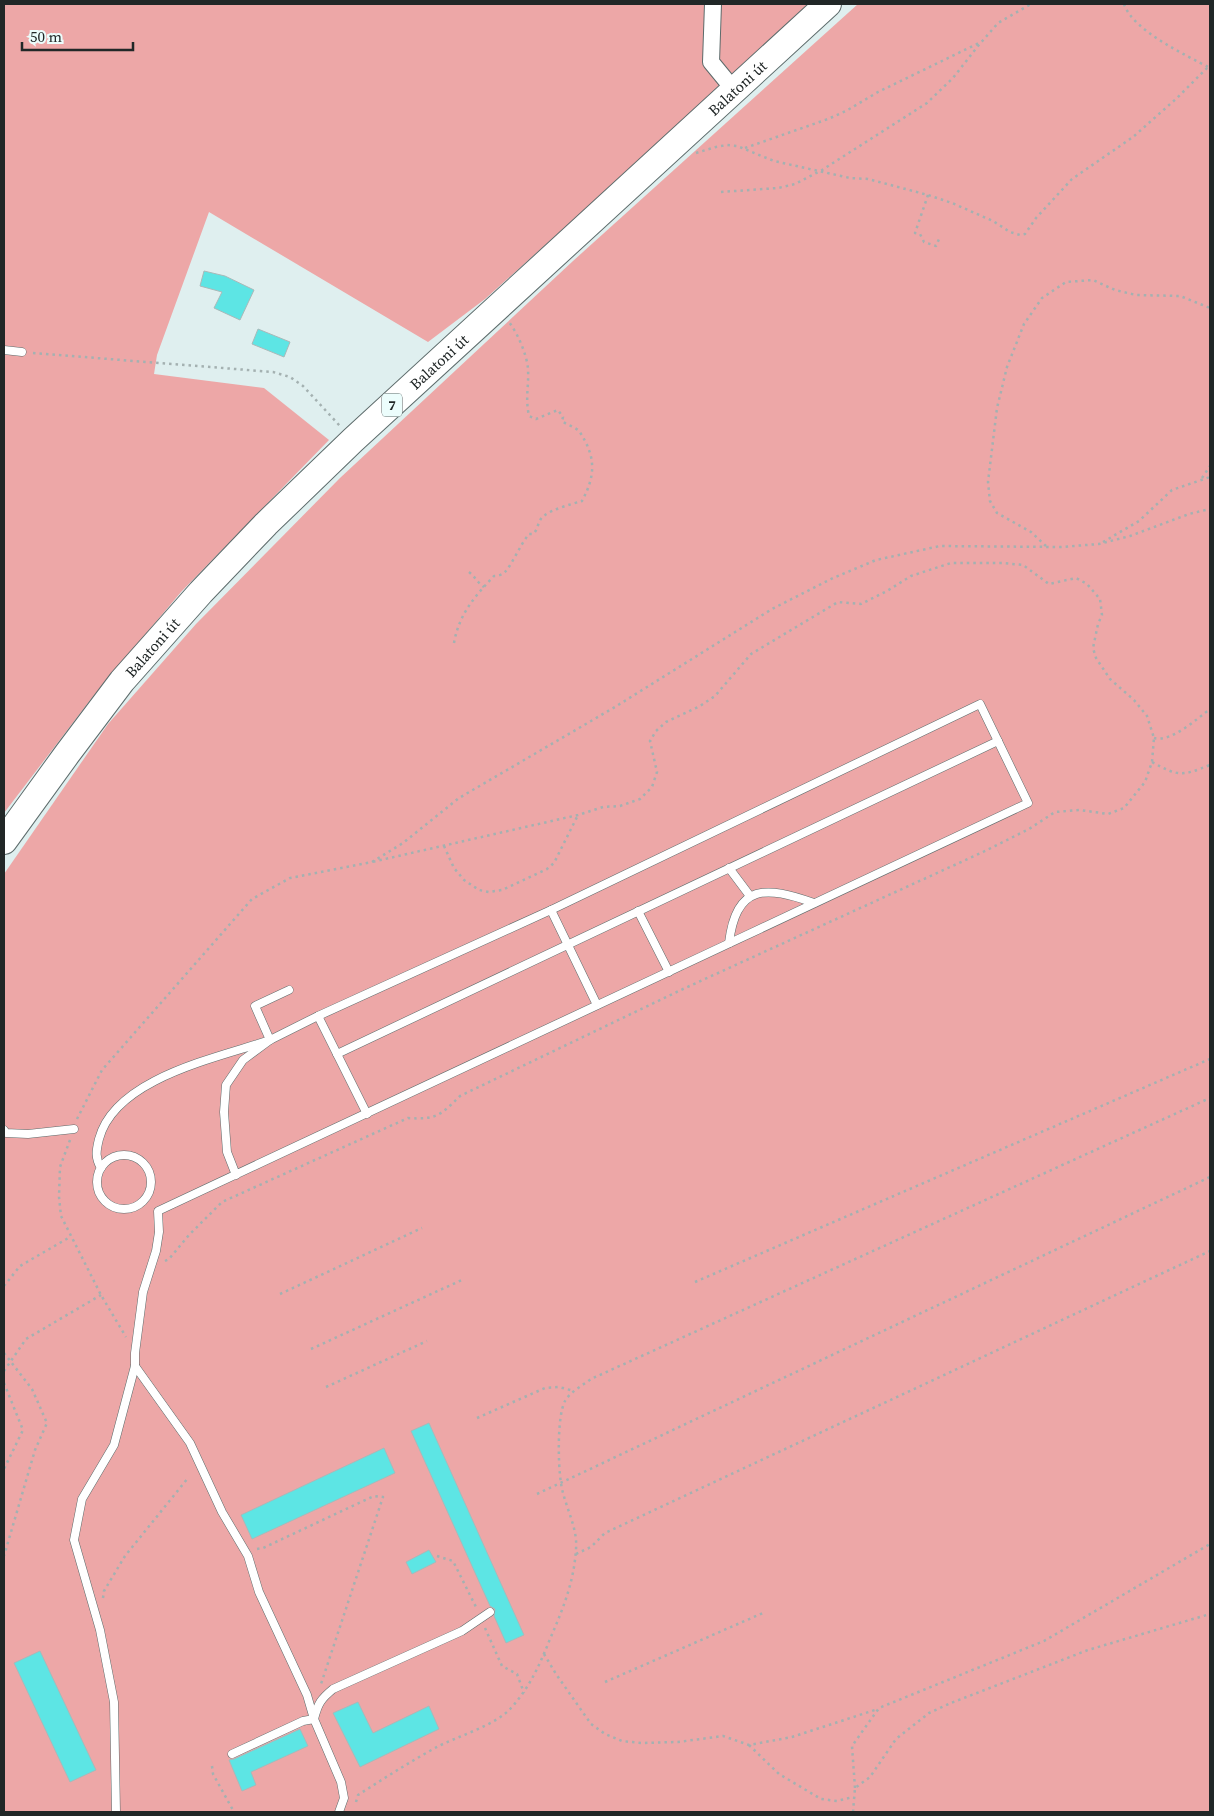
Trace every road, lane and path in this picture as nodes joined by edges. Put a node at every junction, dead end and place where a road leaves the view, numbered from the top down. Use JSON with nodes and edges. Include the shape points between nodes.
{"nodes":[{"id":1,"x":713,"y":4,"type":"edge"},
{"id":2,"x":828,"y":4,"type":"edge"},
{"id":3,"x":1031,"y":4,"type":"edge"},
{"id":4,"x":1124,"y":4,"type":"edge"},
{"id":5,"x":983,"y":41,"type":"junction"},
{"id":6,"x":1209,"y":67,"type":"edge"},
{"id":7,"x":734,"y":90,"type":"junction"},
{"id":8,"x":680,"y":140,"type":"junction"},
{"id":9,"x":744,"y":148,"type":"junction"},
{"id":10,"x":822,"y":170,"type":"junction"},
{"id":11,"x":721,"y":192,"type":"dead end"},
{"id":12,"x":928,"y":195,"type":"junction"},
{"id":13,"x":939,"y":239,"type":"dead end"},
{"id":14,"x":499,"y":306,"type":"junction"},
{"id":15,"x":1210,"y":308,"type":"edge"},
{"id":16,"x":4,"y":350,"type":"edge"},
{"id":17,"x":22,"y":352,"type":"joint"},
{"id":18,"x":354,"y":440,"type":"junction"},
{"id":19,"x":1210,"y":466,"type":"edge"},
{"id":20,"x":1210,"y":477,"type":"edge"},
{"id":21,"x":1201,"y":480,"type":"junction"},
{"id":22,"x":1210,"y":509,"type":"edge"},
{"id":23,"x":1099,"y":544,"type":"junction"},
{"id":24,"x":1046,"y":547,"type":"junction"},
{"id":25,"x":469,"y":572,"type":"dead end"},
{"id":26,"x":484,"y":587,"type":"junction"},
{"id":27,"x":454,"y":643,"type":"dead end"},
{"id":28,"x":1210,"y":709,"type":"edge"},
{"id":29,"x":1154,"y":738,"type":"dead end"},
{"id":30,"x":998,"y":741,"type":"junction"},
{"id":31,"x":1152,"y":762,"type":"dead end"},
{"id":32,"x":1210,"y":765,"type":"edge"},
{"id":33,"x":578,"y":815,"type":"dead end"},
{"id":34,"x":4,"y":841,"type":"edge"},
{"id":35,"x":444,"y":846,"type":"dead end"},
{"id":36,"x":729,"y":868,"type":"junction"},
{"id":37,"x":750,"y":896,"type":"junction"},
{"id":38,"x":814,"y":903,"type":"junction"},
{"id":39,"x":551,"y":910,"type":"junction"},
{"id":40,"x":638,"y":911,"type":"junction"},
{"id":41,"x":729,"y":943,"type":"junction"},
{"id":42,"x":568,"y":945,"type":"junction"},
{"id":43,"x":669,"y":972,"type":"junction"},
{"id":44,"x":289,"y":990,"type":"dead end"},
{"id":45,"x":597,"y":1005,"type":"junction"},
{"id":46,"x":318,"y":1016,"type":"junction"},
{"id":47,"x":270,"y":1040,"type":"junction"},
{"id":48,"x":337,"y":1054,"type":"junction"},
{"id":49,"x":1210,"y":1059,"type":"edge"},
{"id":50,"x":1210,"y":1098,"type":"edge"},
{"id":51,"x":367,"y":1114,"type":"junction"},
{"id":52,"x":74,"y":1129,"type":"junction"},
{"id":53,"x":4,"y":1130,"type":"edge"},
{"id":54,"x":102,"y":1168,"type":"junction"},
{"id":55,"x":236,"y":1175,"type":"junction"},
{"id":56,"x":1210,"y":1177,"type":"edge"},
{"id":57,"x":144,"y":1200,"type":"junction"},
{"id":58,"x":158,"y":1211,"type":"junction"},
{"id":59,"x":422,"y":1228,"type":"dead end"},
{"id":60,"x":70,"y":1236,"type":"junction"},
{"id":61,"x":1210,"y":1251,"type":"edge"},
{"id":62,"x":464,"y":1279,"type":"dead end"},
{"id":63,"x":695,"y":1282,"type":"dead end"},
{"id":64,"x":4,"y":1286,"type":"edge"},
{"id":65,"x":280,"y":1294,"type":"dead end"},
{"id":66,"x":101,"y":1295,"type":"junction"},
{"id":67,"x":426,"y":1341,"type":"dead end"},
{"id":68,"x":311,"y":1349,"type":"dead end"},
{"id":69,"x":4,"y":1353,"type":"edge"},
{"id":70,"x":135,"y":1353,"type":"junction"},
{"id":71,"x":11,"y":1361,"type":"junction"},
{"id":72,"x":135,"y":1366,"type":"junction"},
{"id":73,"x":4,"y":1371,"type":"edge"},
{"id":74,"x":4,"y":1385,"type":"edge"},
{"id":75,"x":326,"y":1388,"type":"dead end"},
{"id":76,"x":574,"y":1391,"type":"junction"},
{"id":77,"x":477,"y":1418,"type":"dead end"},
{"id":78,"x":4,"y":1469,"type":"edge"},
{"id":79,"x":188,"y":1478,"type":"dead end"},
{"id":80,"x":561,"y":1483,"type":"junction"},
{"id":81,"x":537,"y":1494,"type":"dead end"},
{"id":82,"x":1210,"y":1544,"type":"edge"},
{"id":83,"x":243,"y":1549,"type":"junction"},
{"id":84,"x":576,"y":1554,"type":"junction"},
{"id":85,"x":4,"y":1556,"type":"edge"},
{"id":86,"x":103,"y":1601,"type":"dead end"},
{"id":87,"x":490,"y":1612,"type":"dead end"},
{"id":88,"x":763,"y":1613,"type":"dead end"},
{"id":89,"x":1210,"y":1614,"type":"edge"},
{"id":90,"x":544,"y":1654,"type":"junction"},
{"id":91,"x":605,"y":1682,"type":"dead end"},
{"id":92,"x":317,"y":1708,"type":"junction"},
{"id":93,"x":879,"y":1708,"type":"junction"},
{"id":94,"x":314,"y":1719,"type":"junction"},
{"id":95,"x":749,"y":1745,"type":"junction"},
{"id":96,"x":232,"y":1754,"type":"dead end"},
{"id":97,"x":212,"y":1766,"type":"dead end"},
{"id":98,"x":855,"y":1788,"type":"junction"},
{"id":99,"x":853,"y":1796,"type":"junction"},
{"id":100,"x":354,"y":1808,"type":"dead end"},
{"id":101,"x":116,"y":1812,"type":"edge"},
{"id":102,"x":234,"y":1812,"type":"edge"},
{"id":103,"x":339,"y":1812,"type":"edge"},
{"id":104,"x":854,"y":1812,"type":"edge"}],
"edges":[{"from":1,"to":7,"type":"street","via":[[711,62]]},
{"from":2,"to":7,"type":"main road","name":"Balatoni út","number":"7"},
{"from":3,"to":5,"type":"path","via":[[998,23]]},
{"from":4,"to":6,"type":"path","via":[[1150,34]]},
{"from":5,"to":9,"type":"path","via":[[846,111]]},
{"from":5,"to":10,"type":"path","via":[[953,78],[927,103]]},
{"from":6,"to":12,"type":"path","via":[[1133,137],[1072,179],[1025,234],[1010,232],[993,221]]},
{"from":7,"to":8,"type":"main road","name":"Balatoni út","number":"7"},
{"from":8,"to":9,"type":"path","via":[[695,153],[727,145]]},
{"from":8,"to":14,"type":"main road","name":"Balatoni út","number":"7"},
{"from":9,"to":10,"type":"path","via":[[774,161]]},
{"from":10,"to":11,"type":"path","via":[[795,184],[778,188]]},
{"from":10,"to":12,"type":"path"},
{"from":12,"to":13,"type":"path","via":[[915,233],[920,234],[924,242],[936,246]]},
{"from":14,"to":18,"type":"main road","name":"Balatoni út","number":"7"},
{"from":14,"to":26,"type":"path","via":[[517,334],[528,368],[526,402],[529,416],[536,419],[558,410],[563,416],[562,421],[579,432],[590,454],[593,472],[582,501],[545,515],[537,530],[522,543],[505,572],[494,576]]},
{"from":15,"to":24,"type":"path","via":[[1180,296],[1136,295],[1093,280],[1066,282],[1042,298],[1024,324],[1007,367],[997,408],[988,482],[990,501],[997,513],[1031,532]]},
{"from":16,"to":17,"type":"lane"},
{"from":17,"to":18,"type":"path","via":[[274,372],[303,386]]},
{"from":18,"to":34,"type":"main road","name":"Balatoni út","number":"7","via":[[266,524],[149,650],[92,719]]},
{"from":19,"to":21,"type":"path"},
{"from":20,"to":21,"type":"path"},
{"from":21,"to":23,"type":"path","via":[[1172,490],[1139,521]]},
{"from":22,"to":23,"type":"path"},
{"from":23,"to":24,"type":"path"},
{"from":24,"to":52,"type":"path","via":[[940,546],[876,560],[833,578],[772,609],[615,707],[459,798],[403,843],[372,862],[290,878],[252,899],[102,1070]]},
{"from":25,"to":26,"type":"path"},
{"from":26,"to":27,"type":"path","via":[[471,601],[457,628]]},
{"from":28,"to":29,"type":"path","via":[[1174,735],[1159,740]]},
{"from":30,"to":36,"type":"lane"},
{"from":30,"to":38,"type":"lane","via":[[1028,803]]},
{"from":30,"to":39,"type":"lane","via":[[980,704]]},
{"from":31,"to":32,"type":"path","via":[[1179,774]]},
{"from":33,"to":35,"type":"path","via":[[554,863],[502,890],[479,890],[464,880],[454,868]]},
{"from":36,"to":37,"type":"lane"},
{"from":36,"to":40,"type":"lane"},
{"from":37,"to":38,"type":"lane","via":[[766,891],[780,892]]},
{"from":37,"to":41,"type":"lane","via":[[737,909]]},
{"from":38,"to":41,"type":"lane"},
{"from":39,"to":42,"type":"lane"},
{"from":39,"to":46,"type":"lane"},
{"from":40,"to":42,"type":"lane"},
{"from":40,"to":43,"type":"lane"},
{"from":41,"to":43,"type":"lane"},
{"from":42,"to":45,"type":"lane"},
{"from":42,"to":48,"type":"lane"},
{"from":43,"to":45,"type":"lane"},
{"from":44,"to":47,"type":"lane","via":[[255,1006]]},
{"from":45,"to":51,"type":"lane"},
{"from":46,"to":47,"type":"lane"},
{"from":46,"to":48,"type":"lane"},
{"from":47,"to":54,"type":"lane","via":[[155,1080],[127,1099],[113,1113],[101,1133],[96,1160]]},
{"from":47,"to":55,"type":"lane","via":[[243,1060],[226,1085],[227,1152]]},
{"from":48,"to":51,"type":"lane"},
{"from":49,"to":63,"type":"path"},
{"from":50,"to":76,"type":"path","via":[[591,1379]]},
{"from":51,"to":55,"type":"lane"},
{"from":52,"to":53,"type":"lane","via":[[28,1134]]},
{"from":52,"to":60,"type":"path","via":[[60,1167],[61,1216]]},
{"from":54,"to":57,"type":"lane","via":[[97,1187],[111,1206],[123,1210]]},
{"from":54,"to":57,"type":"lane","via":[[113,1157],[137,1158],[146,1166],[151,1178],[150,1190]]},
{"from":55,"to":58,"type":"lane"},
{"from":56,"to":80,"type":"path"},
{"from":57,"to":58,"type":"lane"},
{"from":58,"to":70,"type":"lane","via":[[160,1232],[143,1292]]},
{"from":59,"to":65,"type":"path"},
{"from":60,"to":64,"type":"path","via":[[20,1266]]},
{"from":60,"to":66,"type":"path"},
{"from":61,"to":84,"type":"path","via":[[604,1533],[591,1547]]},
{"from":62,"to":68,"type":"path"},
{"from":66,"to":70,"type":"path"},
{"from":66,"to":71,"type":"path","via":[[26,1339]]},
{"from":67,"to":75,"type":"path"},
{"from":69,"to":71,"type":"path"},
{"from":70,"to":72,"type":"lane"},
{"from":71,"to":73,"type":"path"},
{"from":71,"to":85,"type":"path","via":[[32,1389],[48,1423],[35,1450]]},
{"from":72,"to":83,"type":"lane","via":[[190,1443]]},
{"from":72,"to":101,"type":"lane","via":[[114,1445],[82,1499],[74,1540],[100,1630],[114,1702]]},
{"from":74,"to":78,"type":"path","via":[[22,1430]]},
{"from":76,"to":77,"type":"path","via":[[545,1388]]},
{"from":76,"to":80,"type":"path","via":[[565,1400],[559,1424]]},
{"from":79,"to":86,"type":"path","via":[[125,1556],[104,1591]]},
{"from":80,"to":81,"type":"path"},
{"from":80,"to":84,"type":"path"},
{"from":82,"to":93,"type":"path","via":[[1044,1641]]},
{"from":83,"to":92,"type":"path","via":[[263,1548],[374,1496],[383,1497],[319,1690]]},
{"from":83,"to":94,"type":"lane","via":[[259,1592],[307,1695]]},
{"from":84,"to":90,"type":"path","via":[[564,1608]]},
{"from":87,"to":92,"type":"lane","via":[[462,1631],[333,1689],[322,1698]]},
{"from":88,"to":91,"type":"path"},
{"from":89,"to":98,"type":"path","via":[[1088,1650],[929,1713],[896,1739],[870,1777]]},
{"from":90,"to":95,"type":"path","via":[[591,1724],[605,1734],[641,1742],[678,1742],[723,1736]]},
{"from":90,"to":100,"type":"path","via":[[524,1693],[510,1710],[398,1769],[358,1795]]},
{"from":92,"to":94,"type":"lane"},
{"from":93,"to":95,"type":"path","via":[[792,1737]]},
{"from":93,"to":98,"type":"path","via":[[852,1746]]},
{"from":94,"to":96,"type":"lane"},
{"from":94,"to":103,"type":"lane","via":[[341,1782],[344,1798]]},
{"from":95,"to":99,"type":"path","via":[[779,1774],[821,1799],[837,1801]]},
{"from":97,"to":102,"type":"path","via":[[213,1774]]},
{"from":98,"to":99,"type":"path"},
{"from":99,"to":104,"type":"path"}]}
